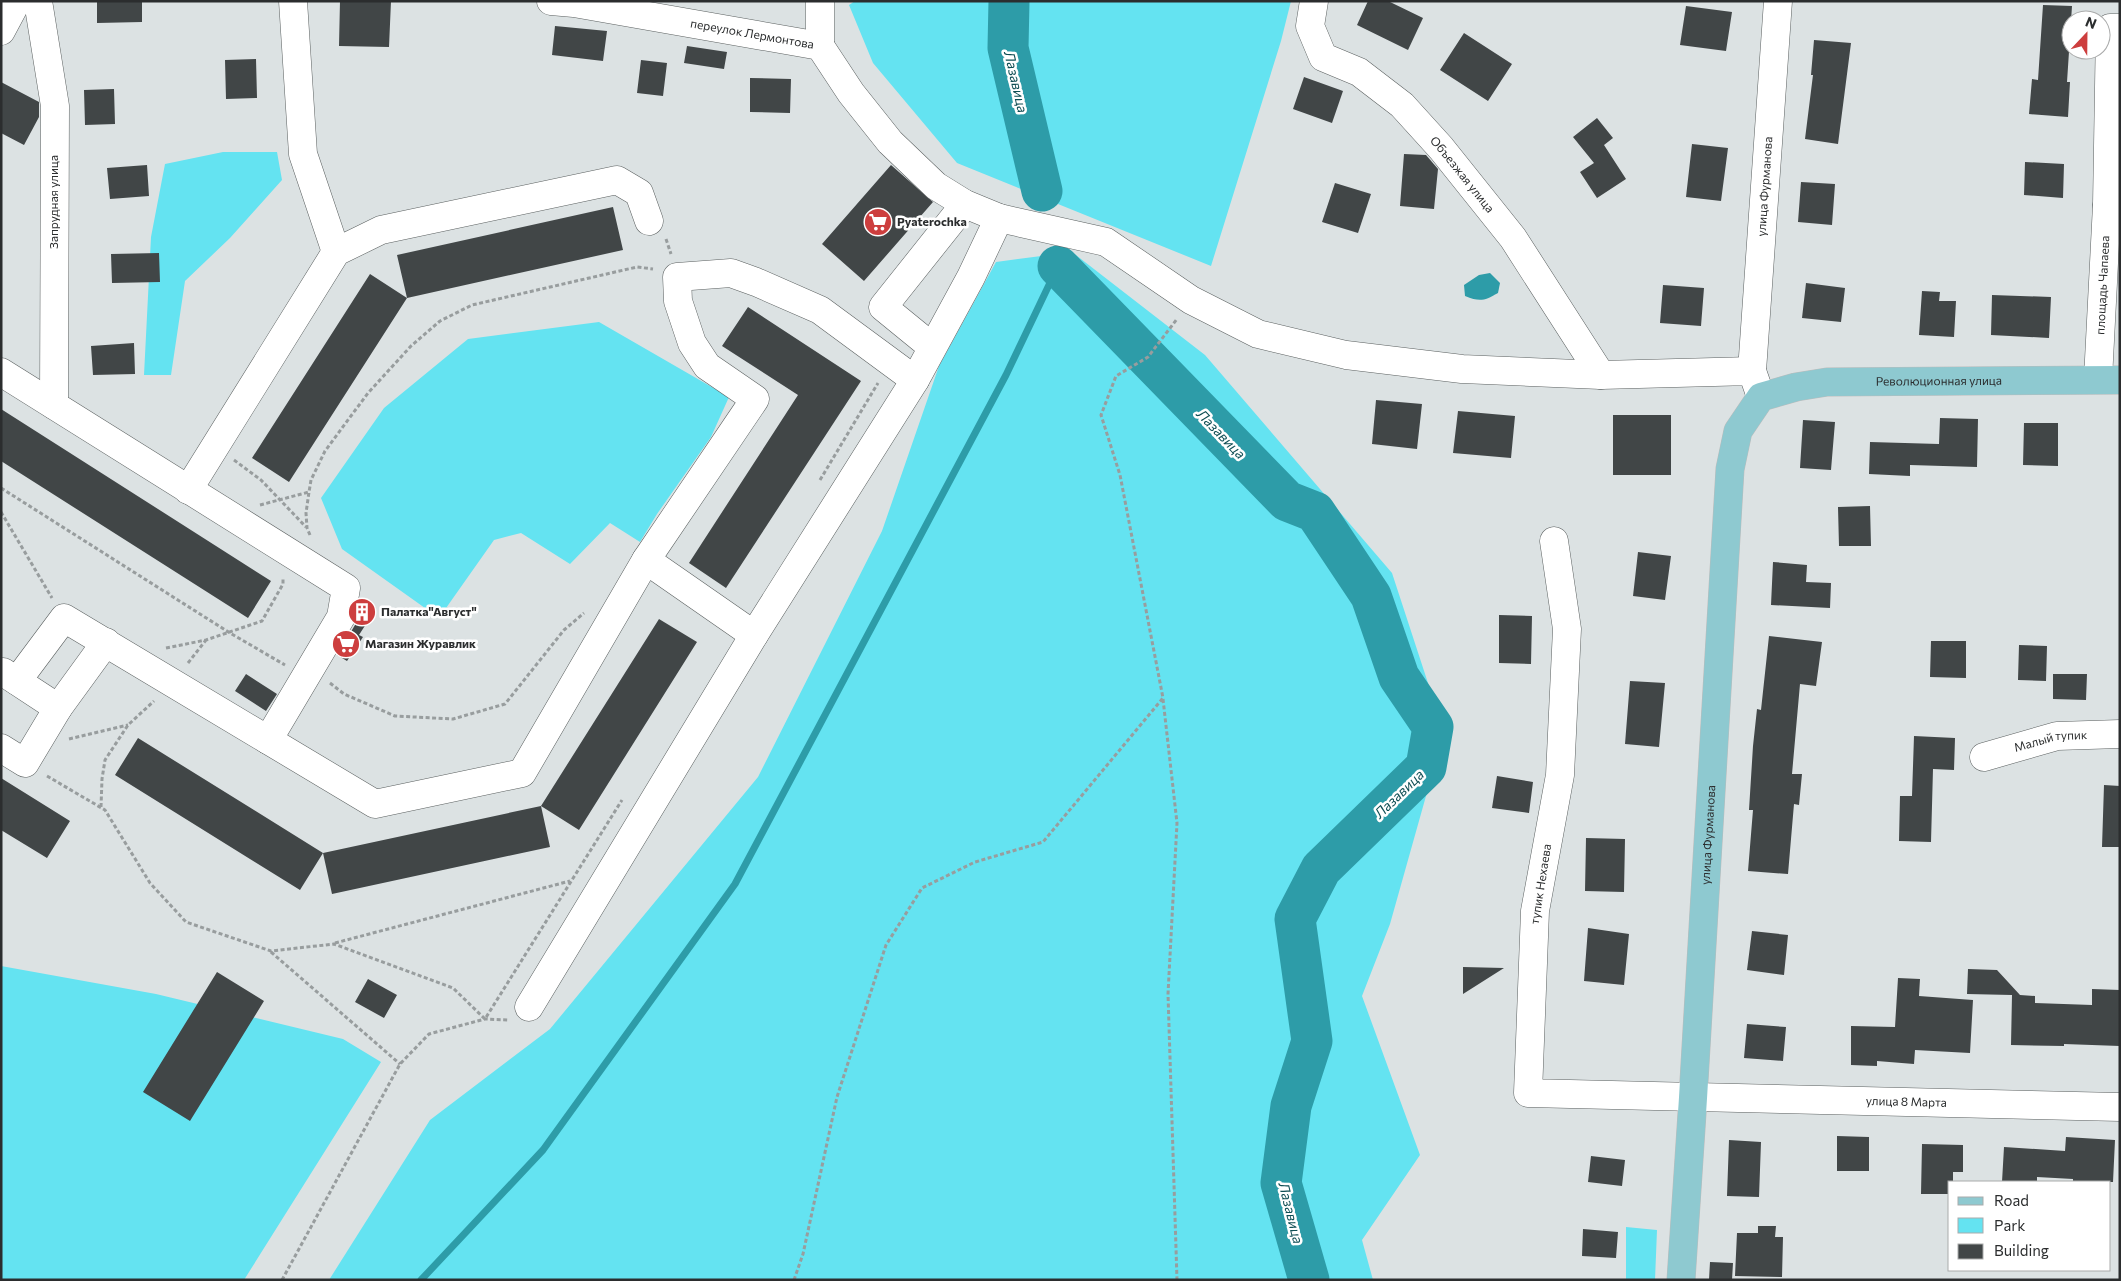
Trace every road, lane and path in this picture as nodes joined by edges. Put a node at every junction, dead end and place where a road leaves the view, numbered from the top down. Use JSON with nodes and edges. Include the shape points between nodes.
{"nodes":[{"id":1,"x":17,"y":1,"type":"edge"},
{"id":2,"x":38,"y":1,"type":"edge"},
{"id":3,"x":293,"y":1,"type":"edge"},
{"id":4,"x":820,"y":1,"type":"edge"},
{"id":5,"x":1314,"y":1,"type":"edge"},
{"id":6,"x":1778,"y":1,"type":"edge"},
{"id":7,"x":566,"y":2,"type":"edge"},
{"id":8,"x":2120,"y":28,"type":"edge"},
{"id":9,"x":1,"y":31,"type":"edge"},
{"id":10,"x":820,"y":46,"type":"junction"},
{"id":11,"x":2113,"y":203,"type":"edge"},
{"id":12,"x":965,"y":204,"type":"junction"},
{"id":13,"x":999,"y":218,"type":"junction"},
{"id":14,"x":649,"y":221,"type":"joint"},
{"id":15,"x":336,"y":252,"type":"junction"},
{"id":16,"x":677,"y":277,"type":"junction"},
{"id":17,"x":1191,"y":300,"type":"junction"},
{"id":18,"x":932,"y":347,"type":"junction"},
{"id":19,"x":1752,"y":371,"type":"junction"},
{"id":20,"x":1,"y":372,"type":"edge"},
{"id":21,"x":1601,"y":375,"type":"junction"},
{"id":22,"x":915,"y":380,"type":"junction"},
{"id":23,"x":2109,"y":380,"type":"edge"},
{"id":24,"x":1761,"y":397,"type":"junction"},
{"id":25,"x":54,"y":405,"type":"junction"},
{"id":26,"x":219,"y":440,"type":"junction"},
{"id":27,"x":1,"y":488,"type":"edge"},
{"id":28,"x":188,"y":490,"type":"junction"},
{"id":29,"x":309,"y":492,"type":"junction"},
{"id":30,"x":279,"y":500,"type":"junction"},
{"id":31,"x":1,"y":512,"type":"edge"},
{"id":32,"x":238,"y":521,"type":"junction"},
{"id":33,"x":307,"y":528,"type":"junction"},
{"id":34,"x":1554,"y":541,"type":"dead end"},
{"id":35,"x":283,"y":549,"type":"junction"},
{"id":36,"x":646,"y":560,"type":"junction"},
{"id":37,"x":326,"y":576,"type":"junction"},
{"id":38,"x":587,"y":611,"type":"dead end"},
{"id":39,"x":64,"y":618,"type":"junction"},
{"id":40,"x":230,"y":633,"type":"junction"},
{"id":41,"x":754,"y":635,"type":"junction"},
{"id":42,"x":117,"y":649,"type":"junction"},
{"id":43,"x":308,"y":672,"type":"junction"},
{"id":44,"x":9,"y":676,"type":"edge"},
{"id":45,"x":172,"y":682,"type":"junction"},
{"id":46,"x":1163,"y":698,"type":"junction"},
{"id":47,"x":58,"y":708,"type":"junction"},
{"id":48,"x":128,"y":725,"type":"junction"},
{"id":49,"x":2120,"y":734,"type":"edge"},
{"id":50,"x":268,"y":740,"type":"junction"},
{"id":51,"x":1,"y":748,"type":"edge"},
{"id":52,"x":30,"y":755,"type":"junction"},
{"id":53,"x":1984,"y":758,"type":"dead end"},
{"id":54,"x":101,"y":807,"type":"junction"},
{"id":55,"x":572,"y":881,"type":"dead end"},
{"id":56,"x":334,"y":944,"type":"junction"},
{"id":57,"x":271,"y":951,"type":"junction"},
{"id":58,"x":529,"y":1008,"type":"joint"},
{"id":59,"x":485,"y":1019,"type":"junction"},
{"id":60,"x":400,"y":1064,"type":"junction"},
{"id":61,"x":1693,"y":1098,"type":"junction"},
{"id":62,"x":2120,"y":1107,"type":"edge"},
{"id":63,"x":282,"y":1280,"type":"edge"},
{"id":64,"x":794,"y":1280,"type":"edge"},
{"id":65,"x":1177,"y":1280,"type":"edge"},
{"id":66,"x":1681,"y":1280,"type":"edge"}],
"edges":[{"from":1,"to":9,"type":"street"},
{"from":2,"to":25,"type":"street","name":"Запрудная улица","via":[[54,106]]},
{"from":3,"to":15,"type":"street","via":[[304,154]]},
{"from":4,"to":10,"type":"street"},
{"from":5,"to":21,"type":"street","name":"Объезжая улица","via":[[1310,26],[1323,57],[1359,72],[1402,105],[1441,148],[1513,238]]},
{"from":6,"to":19,"type":"street","name":"улица Фурманова"},
{"from":7,"to":10,"type":"street","name":"переулок Лермонтова"},
{"from":8,"to":11,"type":"street","name":"площадь Чапаева","via":[[2110,28]]},
{"from":10,"to":12,"type":"street","name":"переулок Лермонтова","via":[[851,93],[890,142],[936,186]]},
{"from":11,"to":23,"type":"street","name":"площадь Чапаева"},
{"from":12,"to":13,"type":"street","name":"переулок Лермонтова"},
{"from":12,"to":18,"type":"street","via":[[883,307]]},
{"from":13,"to":17,"type":"street","name":"переулок Лермонтова","via":[[1106,242]]},
{"from":13,"to":18,"type":"street"},
{"from":14,"to":15,"type":"street","via":[[639,193],[617,180],[382,230]]},
{"from":14,"to":16,"type":"path","via":[[666,236]]},
{"from":15,"to":26,"type":"street"},
{"from":16,"to":22,"type":"street","via":[[731,273],[774,290],[820,310]]},
{"from":16,"to":29,"type":"path","via":[[661,270],[637,267],[472,305],[440,321],[411,346],[362,401],[325,451]]},
{"from":16,"to":36,"type":"street","via":[[678,301],[692,343],[707,366],[755,399]]},
{"from":17,"to":21,"type":"street","name":"переулок Лермонтова","via":[[1258,334],[1346,355],[1462,368]]},
{"from":17,"to":46,"type":"path","via":[[1148,357],[1116,376],[1101,415],[1120,475]]},
{"from":18,"to":22,"type":"street"},
{"from":19,"to":21,"type":"street","name":"переулок Лермонтова"},
{"from":19,"to":24,"type":"street"},
{"from":20,"to":25,"type":"street"},
{"from":22,"to":41,"type":"street"},
{"from":23,"to":24,"type":"main road","name":"Революционная улица","via":[[1827,382]]},
{"from":24,"to":61,"type":"main road","name":"улица Фурманова","via":[[1738,431],[1730,469]]},
{"from":25,"to":28,"type":"street"},
{"from":26,"to":28,"type":"street"},
{"from":26,"to":30,"type":"path","via":[[227,454],[261,480]]},
{"from":27,"to":40,"type":"path"},
{"from":28,"to":32,"type":"street"},
{"from":29,"to":30,"type":"path"},
{"from":29,"to":33,"type":"path"},
{"from":30,"to":32,"type":"path","via":[[253,507]]},
{"from":30,"to":33,"type":"path"},
{"from":31,"to":39,"type":"path"},
{"from":32,"to":35,"type":"street"},
{"from":33,"to":37,"type":"path"},
{"from":34,"to":61,"type":"street","name":"тупик Нехаева","via":[[1567,629],[1560,775],[1535,911],[1528,1093]]},
{"from":35,"to":37,"type":"street"},
{"from":35,"to":40,"type":"path","via":[[283,584],[262,622]]},
{"from":36,"to":41,"type":"street"},
{"from":36,"to":50,"type":"street","via":[[522,773],[375,804]]},
{"from":37,"to":43,"type":"street","via":[[346,588],[341,617]]},
{"from":38,"to":43,"type":"path","via":[[564,630],[505,704],[453,719],[395,716],[344,694]]},
{"from":39,"to":42,"type":"street"},
{"from":39,"to":44,"type":"street"},
{"from":40,"to":42,"type":"path","via":[[206,640]]},
{"from":40,"to":43,"type":"path"},
{"from":41,"to":58,"type":"street"},
{"from":42,"to":45,"type":"street"},
{"from":42,"to":47,"type":"street"},
{"from":43,"to":50,"type":"street"},
{"from":44,"to":47,"type":"street"},
{"from":45,"to":48,"type":"path"},
{"from":45,"to":50,"type":"street"},
{"from":46,"to":64,"type":"path","via":[[1044,842],[974,862],[922,888],[886,945],[837,1097],[803,1254]]},
{"from":46,"to":65,"type":"path","via":[[1177,823],[1168,994]]},
{"from":47,"to":52,"type":"street"},
{"from":48,"to":52,"type":"path"},
{"from":48,"to":54,"type":"path","via":[[105,760]]},
{"from":49,"to":53,"type":"street","name":"Малый тупик","via":[[2057,736]]},
{"from":51,"to":52,"type":"street"},
{"from":52,"to":54,"type":"path"},
{"from":54,"to":57,"type":"path","via":[[150,883],[186,922]]},
{"from":55,"to":56,"type":"path"},
{"from":56,"to":57,"type":"path"},
{"from":56,"to":59,"type":"path","via":[[454,988]]},
{"from":57,"to":60,"type":"path"},
{"from":58,"to":59,"type":"path","via":[[511,1021]]},
{"from":59,"to":60,"type":"path","via":[[429,1034]]},
{"from":60,"to":63,"type":"path"},
{"from":61,"to":62,"type":"street","name":"улица 8 Марта"},
{"from":61,"to":66,"type":"main road","name":"улица Фурманова"}]}
